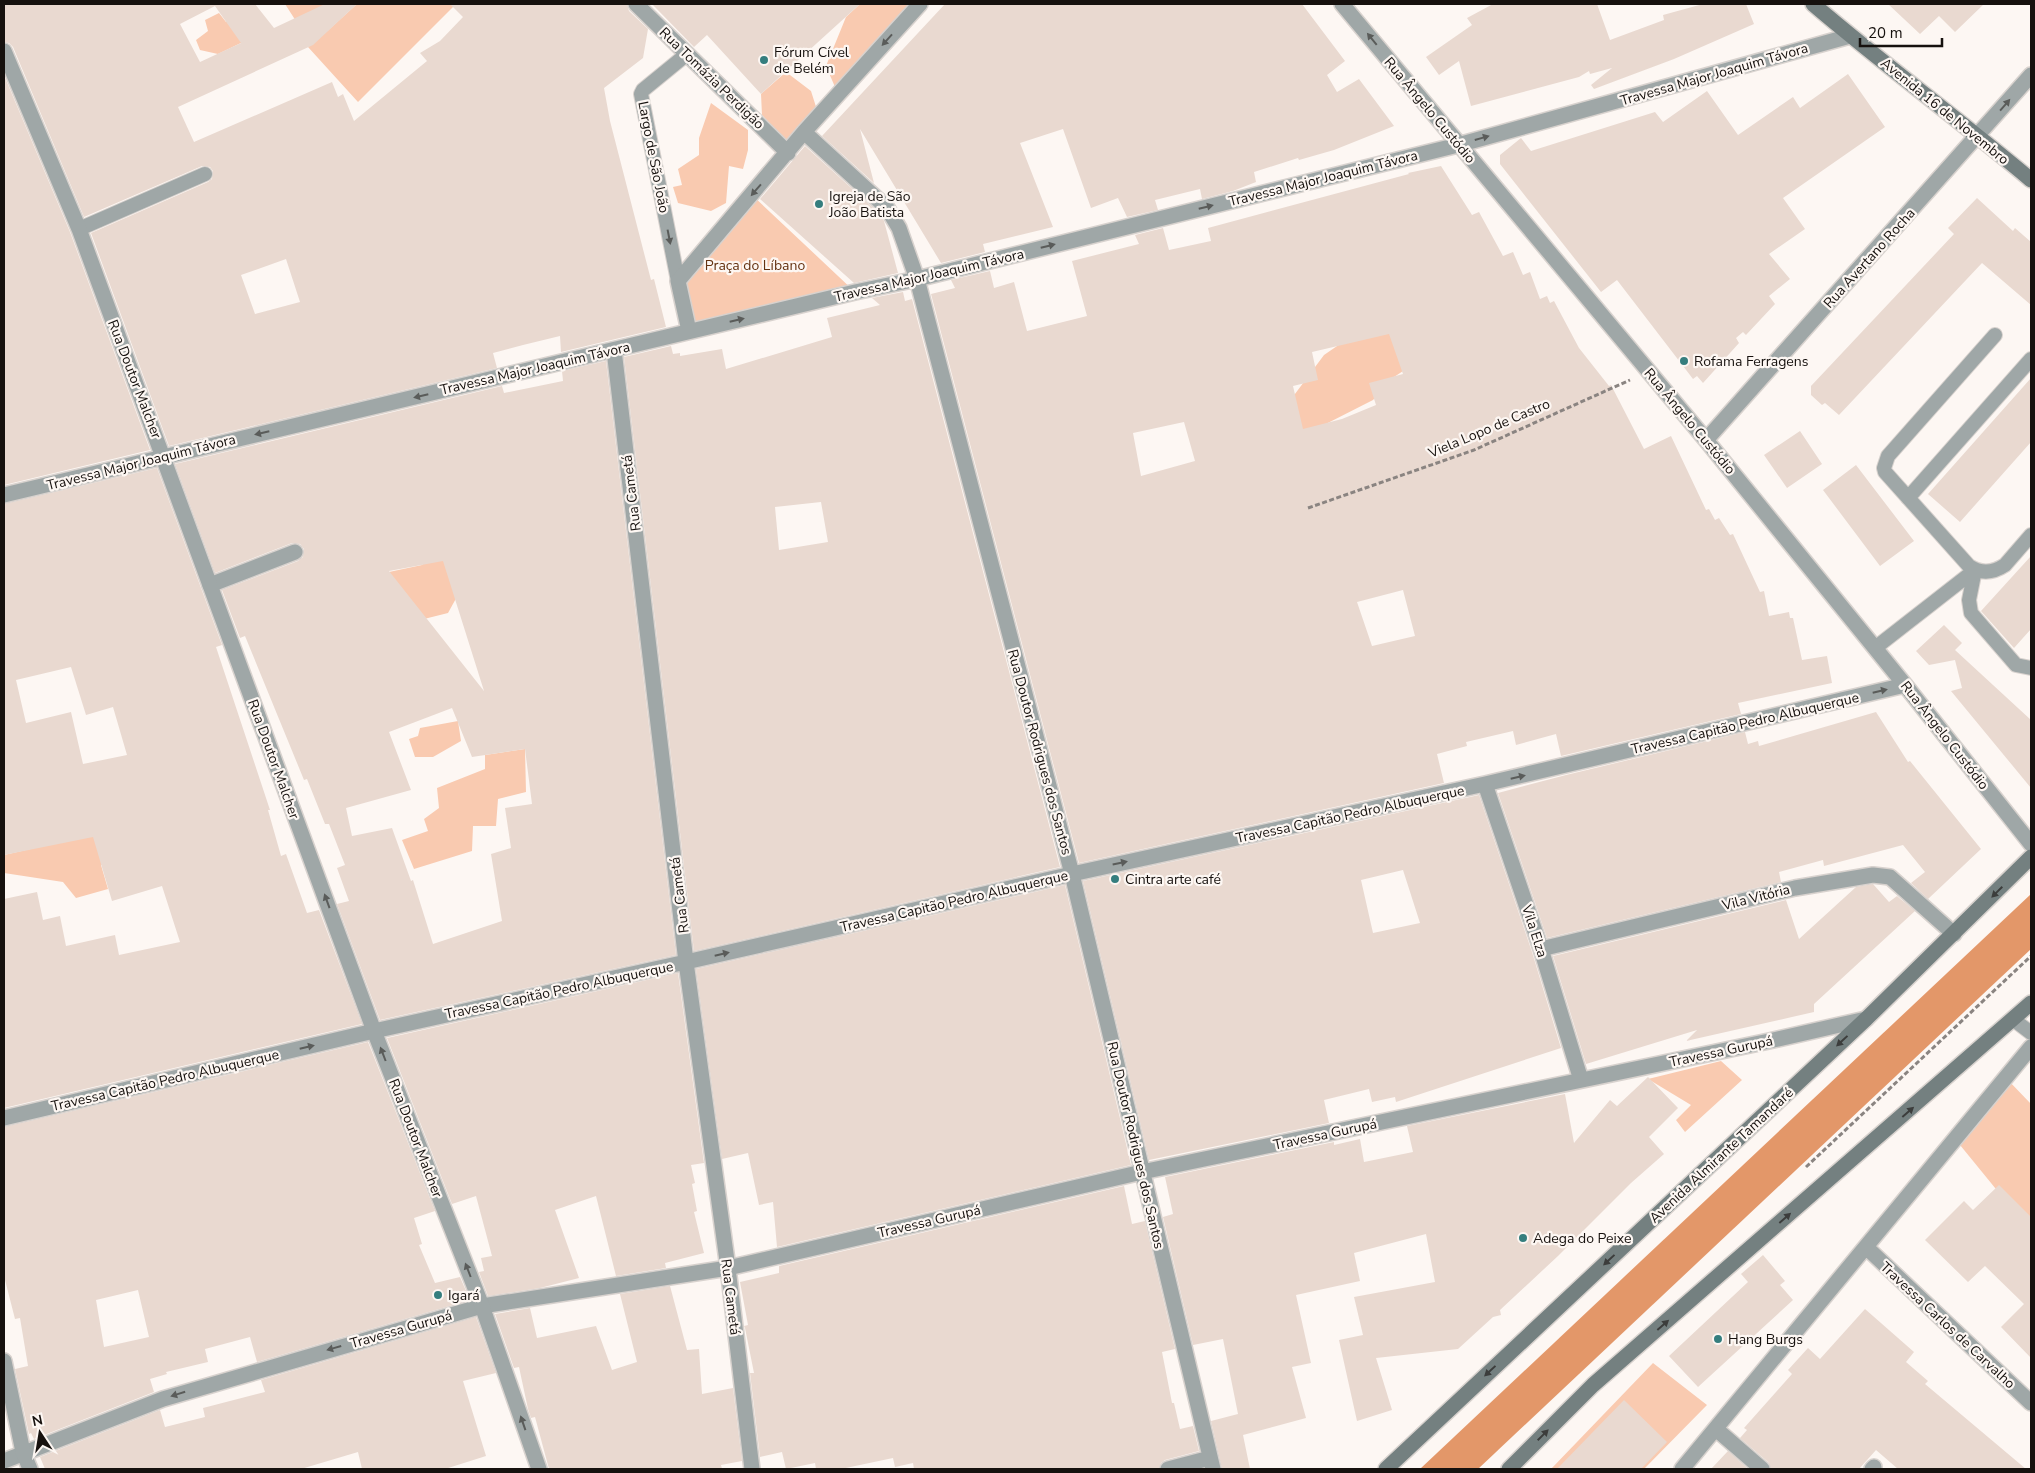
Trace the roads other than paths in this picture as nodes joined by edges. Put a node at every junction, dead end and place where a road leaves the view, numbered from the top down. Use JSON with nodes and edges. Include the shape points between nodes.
{"nodes":[{"id":1,"x":636,"y":4,"type":"edge"},
{"id":2,"x":920,"y":4,"type":"edge"},
{"id":3,"x":1342,"y":4,"type":"edge"},
{"id":4,"x":1813,"y":4,"type":"edge"},
{"id":5,"x":1850,"y":36,"type":"junction"},
{"id":6,"x":4,"y":51,"type":"edge"},
{"id":7,"x":687,"y":54,"type":"junction"},
{"id":8,"x":2031,"y":75,"type":"edge"},
{"id":9,"x":804,"y":132,"type":"junction"},
{"id":10,"x":1978,"y":135,"type":"junction"},
{"id":11,"x":1458,"y":145,"type":"junction"},
{"id":12,"x":788,"y":153,"type":"junction"},
{"id":13,"x":205,"y":174,"type":"dead end"},
{"id":14,"x":2031,"y":180,"type":"edge"},
{"id":15,"x":79,"y":229,"type":"junction"},
{"id":16,"x":917,"y":279,"type":"junction"},
{"id":17,"x":678,"y":281,"type":"junction"},
{"id":18,"x":689,"y":332,"type":"junction"},
{"id":19,"x":1995,"y":335,"type":"dead end"},
{"id":20,"x":614,"y":350,"type":"junction"},
{"id":21,"x":2031,"y":359,"type":"edge"},
{"id":22,"x":1706,"y":440,"type":"junction"},
{"id":23,"x":164,"y":456,"type":"junction"},
{"id":24,"x":4,"y":496,"type":"edge"},
{"id":25,"x":1908,"y":498,"type":"junction"},
{"id":26,"x":2031,"y":535,"type":"edge"},
{"id":27,"x":295,"y":552,"type":"dead end"},
{"id":28,"x":1975,"y":570,"type":"junction"},
{"id":29,"x":210,"y":585,"type":"junction"},
{"id":30,"x":1876,"y":648,"type":"junction"},
{"id":31,"x":2031,"y":668,"type":"edge"},
{"id":32,"x":1905,"y":685,"type":"junction"},
{"id":33,"x":1485,"y":784,"type":"junction"},
{"id":34,"x":2031,"y":844,"type":"edge"},
{"id":35,"x":2031,"y":857,"type":"edge"},
{"id":36,"x":1072,"y":874,"type":"junction"},
{"id":37,"x":1954,"y":934,"type":"junction"},
{"id":38,"x":1541,"y":949,"type":"junction"},
{"id":39,"x":686,"y":962,"type":"junction"},
{"id":40,"x":2031,"y":1003,"type":"edge"},
{"id":41,"x":1866,"y":1018,"type":"junction"},
{"id":42,"x":2014,"y":1020,"type":"junction"},
{"id":43,"x":374,"y":1031,"type":"junction"},
{"id":44,"x":2031,"y":1033,"type":"edge"},
{"id":45,"x":2031,"y":1046,"type":"edge"},
{"id":46,"x":1581,"y":1080,"type":"junction"},
{"id":47,"x":4,"y":1118,"type":"edge"},
{"id":48,"x":1142,"y":1172,"type":"junction"},
{"id":49,"x":1866,"y":1247,"type":"junction"},
{"id":50,"x":728,"y":1268,"type":"junction"},
{"id":51,"x":482,"y":1306,"type":"junction"},
{"id":52,"x":4,"y":1361,"type":"edge"},
{"id":53,"x":2031,"y":1403,"type":"edge"},
{"id":54,"x":1716,"y":1429,"type":"junction"},
{"id":55,"x":23,"y":1452,"type":"junction"},
{"id":56,"x":4,"y":1461,"type":"edge"},
{"id":57,"x":1212,"y":1464,"type":"edge"},
{"id":58,"x":30,"y":1469,"type":"edge"},
{"id":59,"x":539,"y":1469,"type":"edge"},
{"id":60,"x":752,"y":1469,"type":"edge"},
{"id":61,"x":1168,"y":1469,"type":"edge"},
{"id":62,"x":1386,"y":1469,"type":"edge"},
{"id":63,"x":1509,"y":1469,"type":"edge"},
{"id":64,"x":1682,"y":1469,"type":"edge"},
{"id":65,"x":1762,"y":1469,"type":"edge"}],
"edges":[{"from":1,"to":7,"type":"street","name":"Rua Tomázia Perdigão"},
{"from":2,"to":9,"type":"street","one_way":true},
{"from":11,"to":3,"type":"street","name":"Rua Ângelo Custódio","one_way":true},
{"from":4,"to":5,"type":"main road","name":"Avenida 16 de Novembro"},
{"from":5,"to":10,"type":"main road","name":"Avenida 16 de Novembro"},
{"from":11,"to":5,"type":"street","name":"Travessa Major Joaquim Távora","one_way":true},
{"from":6,"to":15,"type":"street","name":"Rua Doutor Malcher"},
{"from":7,"to":12,"type":"street","name":"Rua Tomázia Perdigão"},
{"from":7,"to":17,"type":"lane","name":"Largo de São João","one_way":true,"via":[[641,94]]},
{"from":10,"to":8,"type":"street","name":"Rua Avertano Rocha","one_way":true},
{"from":9,"to":12,"type":"street"},
{"from":9,"to":16,"type":"street","name":"Rua Doutor Rodrigues dos Santos","via":[[887,208],[899,228]]},
{"from":10,"to":14,"type":"main road","name":"Avenida 16 de Novembro"},
{"from":10,"to":22,"type":"street","name":"Rua Avertano Rocha"},
{"from":16,"to":11,"type":"street","name":"Travessa Major Joaquim Távora","one_way":true},
{"from":11,"to":22,"type":"street","name":"Rua Ângelo Custódio"},
{"from":12,"to":17,"type":"street","one_way":true},
{"from":13,"to":15,"type":"lane"},
{"from":15,"to":23,"type":"street","name":"Rua Doutor Malcher"},
{"from":18,"to":16,"type":"street","name":"Travessa Major Joaquim Távora","one_way":true},
{"from":16,"to":36,"type":"street","name":"Rua Doutor Rodrigues dos Santos"},
{"from":17,"to":18,"type":"street","name":"Largo de São João"},
{"from":18,"to":20,"type":"street","name":"Travessa Major Joaquim Távora"},
{"from":19,"to":25,"type":"lane","via":[[1888,456],[1885,472]]},
{"from":20,"to":23,"type":"street","name":"Travessa Major Joaquim Távora","one_way":true},
{"from":20,"to":39,"type":"street","name":"Rua Cametá"},
{"from":21,"to":25,"type":"lane"},
{"from":22,"to":30,"type":"street","name":"Rua Ângelo Custódio"},
{"from":23,"to":24,"type":"street","name":"Travessa Major Joaquim Távora"},
{"from":23,"to":29,"type":"street","name":"Rua Doutor Malcher"},
{"from":25,"to":28,"type":"lane"},
{"from":26,"to":28,"type":"lane","via":[[2000,569]]},
{"from":27,"to":29,"type":"street"},
{"from":28,"to":30,"type":"lane"},
{"from":28,"to":31,"type":"lane","via":[[1969,600],[1971,614],[2016,665]]},
{"from":43,"to":29,"type":"street","name":"Rua Doutor Malcher","one_way":true},
{"from":30,"to":32,"type":"street","name":"Rua Ângelo Custódio"},
{"from":33,"to":32,"type":"street","name":"Travessa Capitão Pedro Albuquerque","one_way":true},
{"from":32,"to":34,"type":"street","name":"Rua Ângelo Custódio"},
{"from":36,"to":33,"type":"street","name":"Travessa Capitão Pedro Albuquerque","one_way":true},
{"from":33,"to":38,"type":"street","name":"Vila Elza"},
{"from":35,"to":37,"type":"main road","name":"Avenida Almirante Tamandaré","one_way":true},
{"from":39,"to":36,"type":"street","name":"Travessa Capitão Pedro Albuquerque","one_way":true},
{"from":36,"to":48,"type":"street","name":"Rua Doutor Rodrigues dos Santos"},
{"from":37,"to":38,"type":"street","name":"Vila Vitória","via":[[1890,877],[1873,875],[1795,888]]},
{"from":37,"to":41,"type":"main road","name":"Avenida Almirante Tamandaré"},
{"from":38,"to":46,"type":"street","name":"Vila Elza"},
{"from":39,"to":43,"type":"street","name":"Travessa Capitão Pedro Albuquerque"},
{"from":39,"to":50,"type":"street","name":"Rua Cametá"},
{"from":40,"to":42,"type":"main road"},
{"from":41,"to":46,"type":"street","name":"Travessa Gurupá"},
{"from":41,"to":62,"type":"main road","name":"Avenida Almirante Tamandaré","one_way":true},
{"from":42,"to":44,"type":"lane"},
{"from":63,"to":42,"type":"main road","one_way":true,"via":[[1593,1385]]},
{"from":47,"to":43,"type":"street","name":"Travessa Capitão Pedro Albuquerque","one_way":true},
{"from":51,"to":43,"type":"street","name":"Rua Doutor Malcher","one_way":true},
{"from":45,"to":49,"type":"street"},
{"from":46,"to":48,"type":"street","name":"Travessa Gurupá"},
{"from":48,"to":50,"type":"street","name":"Travessa Gurupá"},
{"from":48,"to":57,"type":"street","name":"Rua Doutor Rodrigues dos Santos"},
{"from":49,"to":53,"type":"street","name":"Travessa Carlos de Carvalho"},
{"from":49,"to":54,"type":"street"},
{"from":50,"to":51,"type":"street","name":"Travessa Gurupá"},
{"from":50,"to":60,"type":"street","name":"Rua Cametá"},
{"from":51,"to":55,"type":"street","name":"Travessa Gurupá","one_way":true,"via":[[163,1399]]},
{"from":59,"to":51,"type":"street","name":"Rua Doutor Malcher","one_way":true},
{"from":52,"to":55,"type":"street"},
{"from":54,"to":64,"type":"street"},
{"from":54,"to":65,"type":"street"},
{"from":55,"to":56,"type":"street","name":"Travessa Gurupá"},
{"from":55,"to":58,"type":"street"},
{"from":57,"to":61,"type":"street"}]}
